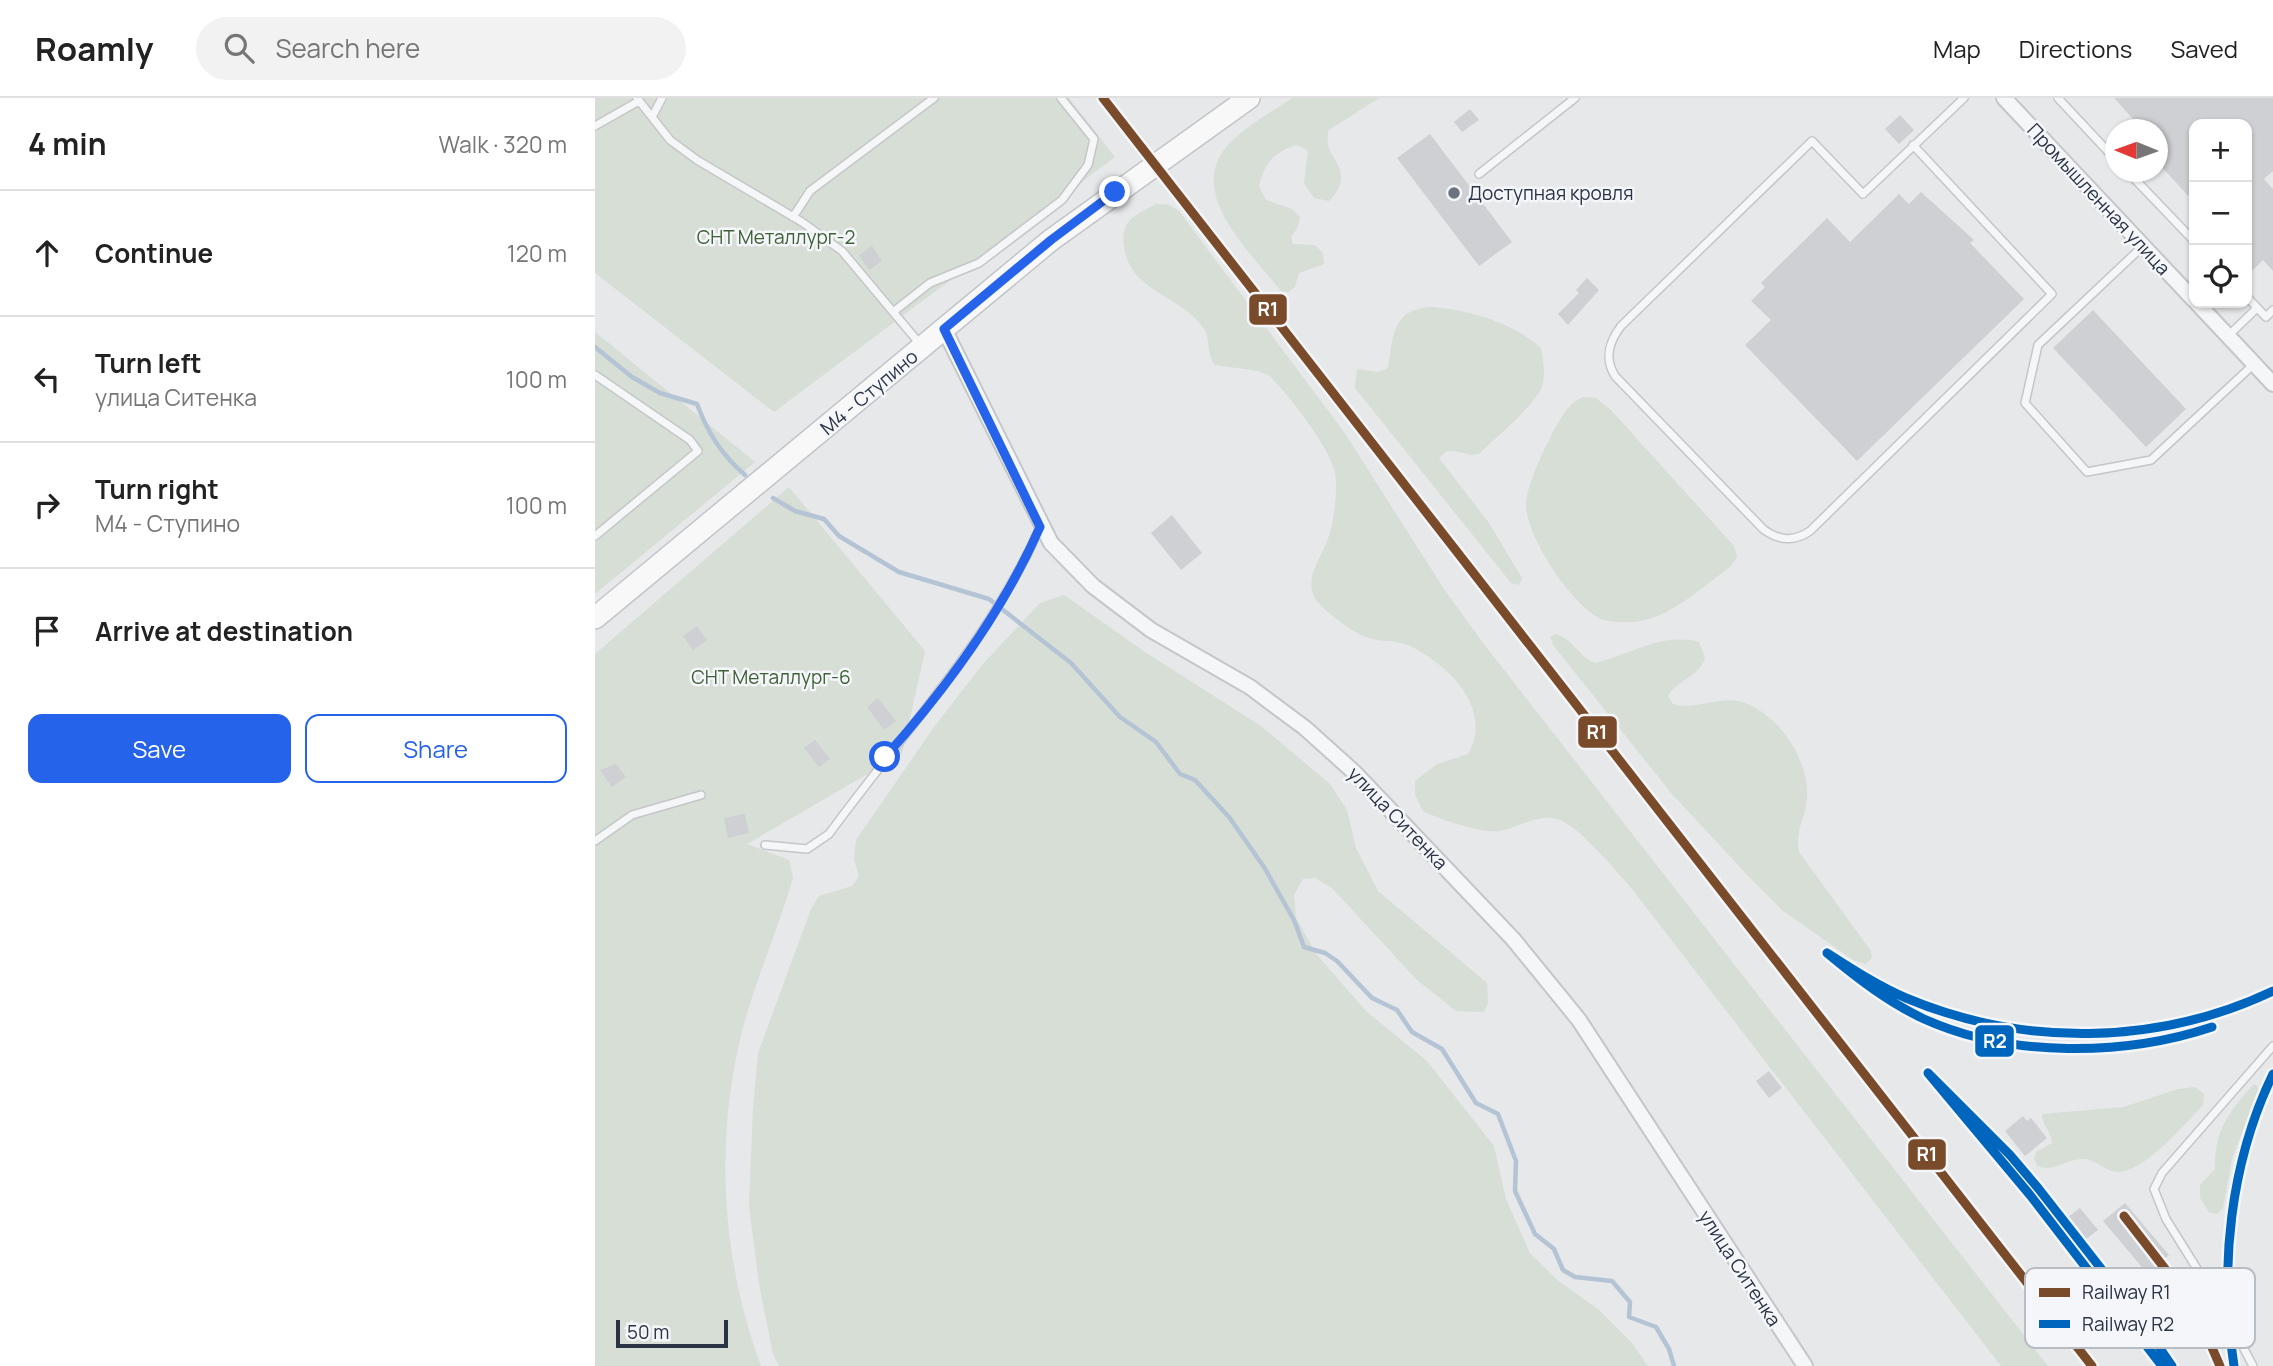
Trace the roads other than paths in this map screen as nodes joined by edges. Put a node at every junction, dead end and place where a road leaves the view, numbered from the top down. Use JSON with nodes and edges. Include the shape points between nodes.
{"nodes":[{"id":1,"x":662,"y":98,"type":"edge"},
{"id":2,"x":934,"y":98,"type":"edge"},
{"id":3,"x":1061,"y":98,"type":"edge"},
{"id":4,"x":1249,"y":98,"type":"edge"},
{"id":5,"x":1574,"y":98,"type":"edge"},
{"id":6,"x":1964,"y":98,"type":"edge"},
{"id":7,"x":2004,"y":98,"type":"edge"},
{"id":8,"x":2058,"y":98,"type":"edge"},
{"id":9,"x":638,"y":99,"type":"edge"},
{"id":10,"x":652,"y":117,"type":"junction"},
{"id":11,"x":595,"y":126,"type":"edge"},
{"id":12,"x":1913,"y":145,"type":"junction"},
{"id":13,"x":2105,"y":147,"type":"edge"},
{"id":14,"x":1479,"y":174,"type":"dead end"},
{"id":15,"x":2138,"y":182,"type":"edge"},
{"id":16,"x":793,"y":217,"type":"junction"},
{"id":17,"x":2189,"y":236,"type":"edge"},
{"id":18,"x":2143,"y":246,"type":"junction"},
{"id":19,"x":2189,"y":294,"type":"edge"},
{"id":20,"x":2252,"y":302,"type":"edge"},
{"id":21,"x":2202,"y":308,"type":"edge"},
{"id":22,"x":2257,"y":308,"type":"junction"},
{"id":23,"x":2273,"y":310,"type":"edge"},
{"id":24,"x":893,"y":312,"type":"junction"},
{"id":25,"x":944,"y":329,"type":"junction"},
{"id":26,"x":2228,"y":336,"type":"junction"},
{"id":27,"x":923,"y":347,"type":"junction"},
{"id":28,"x":2254,"y":363,"type":"junction"},
{"id":29,"x":595,"y":375,"type":"edge"},
{"id":30,"x":2273,"y":384,"type":"edge"},
{"id":31,"x":1040,"y":527,"type":"junction"},
{"id":32,"x":595,"y":536,"type":"edge"},
{"id":33,"x":595,"y":618,"type":"edge"},
{"id":34,"x":701,"y":795,"type":"dead end"},
{"id":35,"x":595,"y":841,"type":"edge"},
{"id":36,"x":765,"y":845,"type":"dead end"},
{"id":37,"x":2273,"y":1046,"type":"edge"},
{"id":38,"x":2197,"y":1268,"type":"edge"},
{"id":39,"x":2244,"y":1348,"type":"edge"},
{"id":40,"x":1805,"y":1366,"type":"edge"},
{"id":41,"x":2253,"y":1366,"type":"edge"}],
"edges":[{"from":1,"to":10,"type":"lane"},
{"from":2,"to":16,"type":"lane","via":[[810,191]]},
{"from":3,"to":24,"type":"lane","via":[[1094,139],[1088,165],[1062,200],[979,263],[930,283]]},
{"from":4,"to":25,"type":"main road","name":"М4 - Ступино","via":[[1051,240]]},
{"from":5,"to":14,"type":"lane"},
{"from":6,"to":12,"type":"lane"},
{"from":7,"to":18,"type":"street","name":"Промышленная улица"},
{"from":8,"to":13,"type":"lane"},
{"from":9,"to":10,"type":"lane"},
{"from":9,"to":11,"type":"lane"},
{"from":10,"to":16,"type":"lane","via":[[670,141]]},
{"from":12,"to":12,"type":"lane","via":[[1863,194],[1812,141],[1621,326],[1610,345],[1610,368],[1615,376],[1763,528],[1781,539],[1811,531],[2052,294]]},
{"from":15,"to":17,"type":"lane"},
{"from":16,"to":24,"type":"lane","via":[[842,251]]},
{"from":18,"to":19,"type":"street","name":"Промышленная улица"},
{"from":18,"to":28,"type":"lane","via":[[2038,345],[2025,403],[2087,472],[2151,460]]},
{"from":20,"to":22,"type":"lane"},
{"from":21,"to":26,"type":"street","name":"Промышленная улица"},
{"from":22,"to":23,"type":"lane","via":[[2266,317]]},
{"from":22,"to":26,"type":"lane"},
{"from":24,"to":27,"type":"lane"},
{"from":25,"to":27,"type":"main road","name":"М4 - Ступино"},
{"from":25,"to":31,"type":"street","name":"улица Ситенка"},
{"from":26,"to":28,"type":"street","name":"Промышленная улица"},
{"from":27,"to":33,"type":"main road","name":"М4 - Ступино"},
{"from":28,"to":30,"type":"street","name":"Промышленная улица"},
{"from":29,"to":32,"type":"lane","via":[[690,440],[698,452]]},
{"from":31,"to":36,"type":"lane","via":[[1023,567],[977,638],[829,834],[807,849]]},
{"from":31,"to":40,"type":"street","name":"улица Ситенка","via":[[1075,570],[1129,614],[1167,641],[1251,687],[1305,728],[1504,929],[1579,1020]]},
{"from":34,"to":35,"type":"lane","via":[[632,815]]},
{"from":37,"to":38,"type":"lane","via":[[2162,1172],[2154,1189],[2166,1219]]},
{"from":39,"to":41,"type":"lane"}]}
